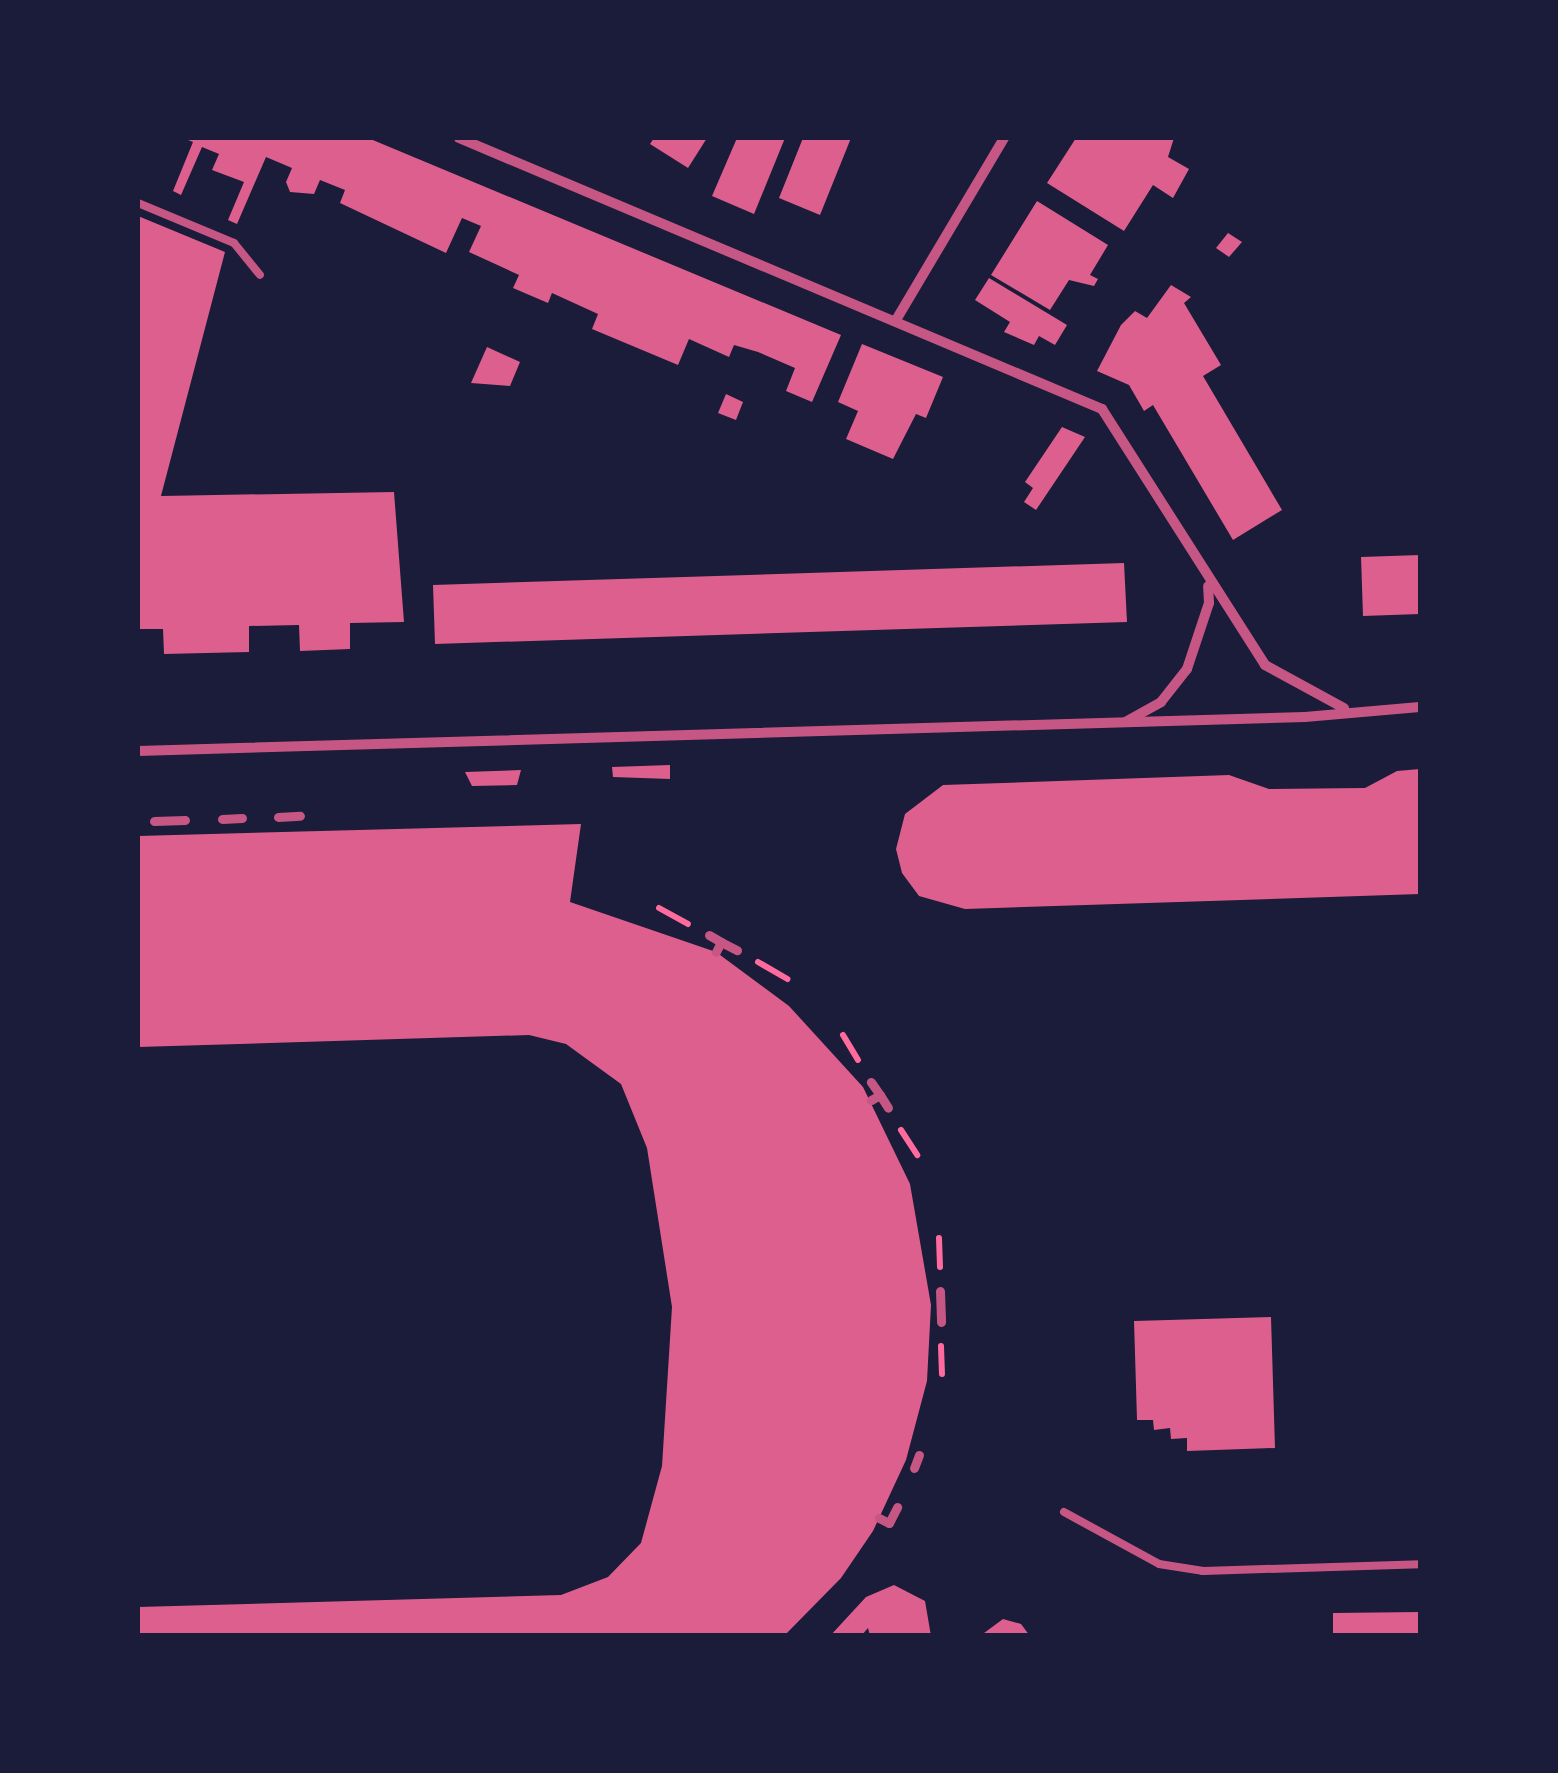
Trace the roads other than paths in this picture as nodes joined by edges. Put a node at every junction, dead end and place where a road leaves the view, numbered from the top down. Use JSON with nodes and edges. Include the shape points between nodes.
{"nodes":[{"id":1,"x":459,"y":138,"type":"edge"},
{"id":2,"x":1004,"y":138,"type":"edge"},
{"id":3,"x":138,"y":203,"type":"edge"},
{"id":4,"x":260,"y":275,"type":"dead end"},
{"id":5,"x":896,"y":320,"type":"junction"},
{"id":6,"x":1207,"y":581,"type":"junction"},
{"id":7,"x":1420,"y":706,"type":"edge"},
{"id":8,"x":1346,"y":709,"type":"junction"},
{"id":9,"x":1121,"y":723,"type":"junction"},
{"id":10,"x":138,"y":751,"type":"edge"},
{"id":11,"x":300,"y":816,"type":"dead end"},
{"id":12,"x":278,"y":817,"type":"dead end"},
{"id":13,"x":222,"y":818,"type":"dead end"},
{"id":14,"x":242,"y":818,"type":"dead end"},
{"id":15,"x":170,"y":820,"type":"junction"},
{"id":16,"x":185,"y":820,"type":"dead end"},
{"id":17,"x":154,"y":821,"type":"dead end"},
{"id":18,"x":170,"y":835,"type":"dead end"},
{"id":19,"x":709,"y":936,"type":"dead end"},
{"id":20,"x":737,"y":950,"type":"dead end"},
{"id":21,"x":871,"y":1082,"type":"dead end"},
{"id":22,"x":888,"y":1108,"type":"dead end"},
{"id":23,"x":940,"y":1291,"type":"dead end"},
{"id":24,"x":941,"y":1322,"type":"dead end"},
{"id":25,"x":920,"y":1455,"type":"dead end"},
{"id":26,"x":914,"y":1468,"type":"dead end"},
{"id":27,"x":897,"y":1507,"type":"dead end"},
{"id":28,"x":1064,"y":1512,"type":"dead end"},
{"id":29,"x":879,"y":1518,"type":"dead end"},
{"id":30,"x":1420,"y":1564,"type":"edge"}],
"edges":[{"from":1,"to":5,"type":"street"},
{"from":2,"to":5,"type":"street"},
{"from":3,"to":4,"type":"lane","via":[[234,242]]},
{"from":5,"to":6,"type":"street","via":[[1113,418]]},
{"from":6,"to":8,"type":"street","via":[[1265,664]]},
{"from":6,"to":9,"type":"street","via":[[1209,603],[1187,669],[1161,702]]},
{"from":7,"to":8,"type":"street"},
{"from":8,"to":9,"type":"street","via":[[1305,717]]},
{"from":9,"to":10,"type":"street"},
{"from":11,"to":12,"type":"street"},
{"from":13,"to":14,"type":"street"},
{"from":15,"to":16,"type":"street"},
{"from":15,"to":17,"type":"street"},
{"from":15,"to":18,"type":"street"},
{"from":19,"to":20,"type":"street","via":[[719,947]]},
{"from":21,"to":22,"type":"street"},
{"from":23,"to":24,"type":"street"},
{"from":25,"to":26,"type":"street"},
{"from":27,"to":29,"type":"street","via":[[889,1523]]},
{"from":28,"to":30,"type":"lane","via":[[1159,1564],[1203,1571]]}]}
